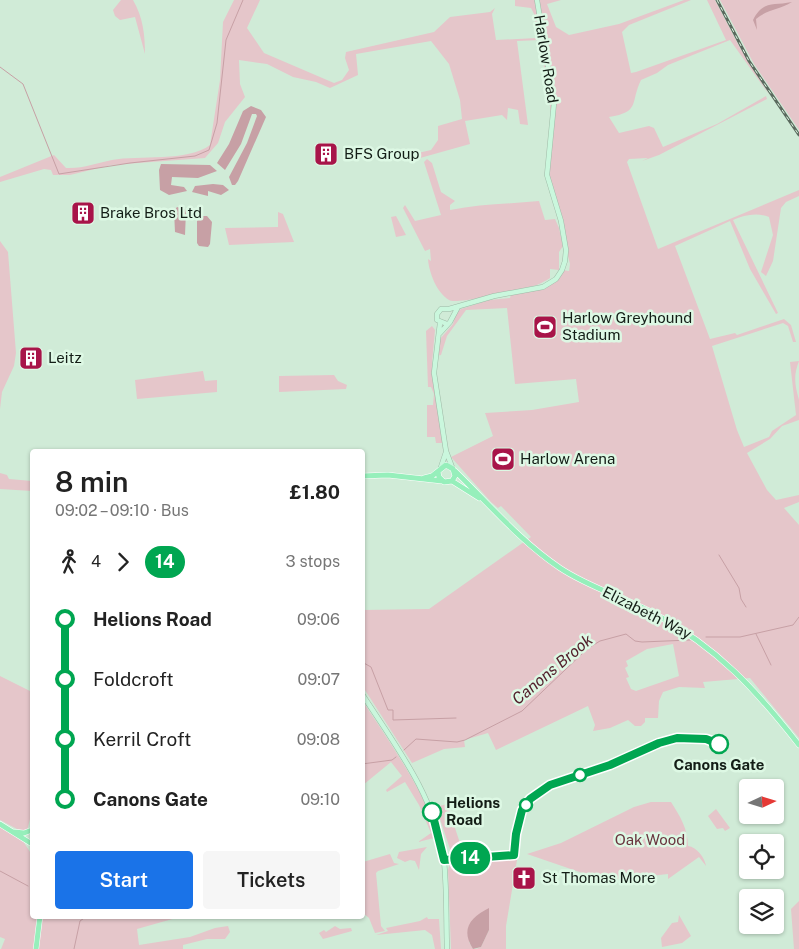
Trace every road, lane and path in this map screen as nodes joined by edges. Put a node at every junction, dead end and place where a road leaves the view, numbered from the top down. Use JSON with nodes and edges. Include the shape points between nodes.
{"nodes":[{"id":1,"x":537,"y":0,"type":"edge"},
{"id":2,"x":458,"y":307,"type":"junction"},
{"id":3,"x":449,"y":309,"type":"junction"},
{"id":4,"x":453,"y":316,"type":"junction"},
{"id":5,"x":440,"y":323,"type":"junction"},
{"id":6,"x":447,"y":324,"type":"junction"},
{"id":7,"x":440,"y":333,"type":"junction"},
{"id":8,"x":446,"y":451,"type":"junction"},
{"id":9,"x":453,"y":469,"type":"junction"},
{"id":10,"x":440,"y":470,"type":"junction"},
{"id":11,"x":365,"y":476,"type":"edge"},
{"id":12,"x":424,"y":478,"type":"junction"},
{"id":13,"x":442,"y":481,"type":"junction"},
{"id":14,"x":452,"y":481,"type":"junction"},
{"id":15,"x":480,"y":498,"type":"junction"},
{"id":16,"x":365,"y":699,"type":"edge"},
{"id":17,"x":799,"y":746,"type":"edge"},
{"id":18,"x":0,"y":824,"type":"edge"},
{"id":19,"x":14,"y":832,"type":"junction"},
{"id":20,"x":30,"y":832,"type":"edge"},
{"id":21,"x":30,"y":842,"type":"edge"},
{"id":22,"x":40,"y":919,"type":"edge"},
{"id":23,"x":36,"y":949,"type":"edge"},
{"id":24,"x":447,"y":949,"type":"edge"}],
"edges":[{"from":1,"to":2,"type":"street","name":"Harlow Road","via":[[554,103],[547,175],[561,221],[565,261],[556,278],[543,287]]},
{"from":2,"to":3,"type":"street","name":"Harlow Road"},
{"from":2,"to":4,"type":"street"},
{"from":3,"to":4,"type":"street"},
{"from":3,"to":5,"type":"street","via":[[443,308],[438,312],[436,318]]},
{"from":4,"to":6,"type":"street"},
{"from":5,"to":6,"type":"street"},
{"from":5,"to":7,"type":"street"},
{"from":6,"to":7,"type":"street"},
{"from":7,"to":8,"type":"street","via":[[434,373]]},
{"from":8,"to":9,"type":"street"},
{"from":8,"to":10,"type":"street"},
{"from":9,"to":10,"type":"main road","via":[[446,466]]},
{"from":9,"to":14,"type":"main road"},
{"from":9,"to":15,"type":"main road","name":"Elizabeth Way"},
{"from":10,"to":12,"type":"main road"},
{"from":10,"to":13,"type":"main road"},
{"from":11,"to":12,"type":"main road"},
{"from":12,"to":13,"type":"main road"},
{"from":13,"to":14,"type":"main road"},
{"from":14,"to":15,"type":"main road","name":"Elizabeth Way"},
{"from":15,"to":17,"type":"main road","name":"Elizabeth Way","via":[[562,569],[655,614],[700,640],[743,678]]},
{"from":16,"to":24,"type":"street","via":[[416,778],[432,812],[444,860]]},
{"from":18,"to":19,"type":"main road"},
{"from":19,"to":20,"type":"main road"},
{"from":19,"to":21,"type":"main road"},
{"from":22,"to":23,"type":"main road"}]}
